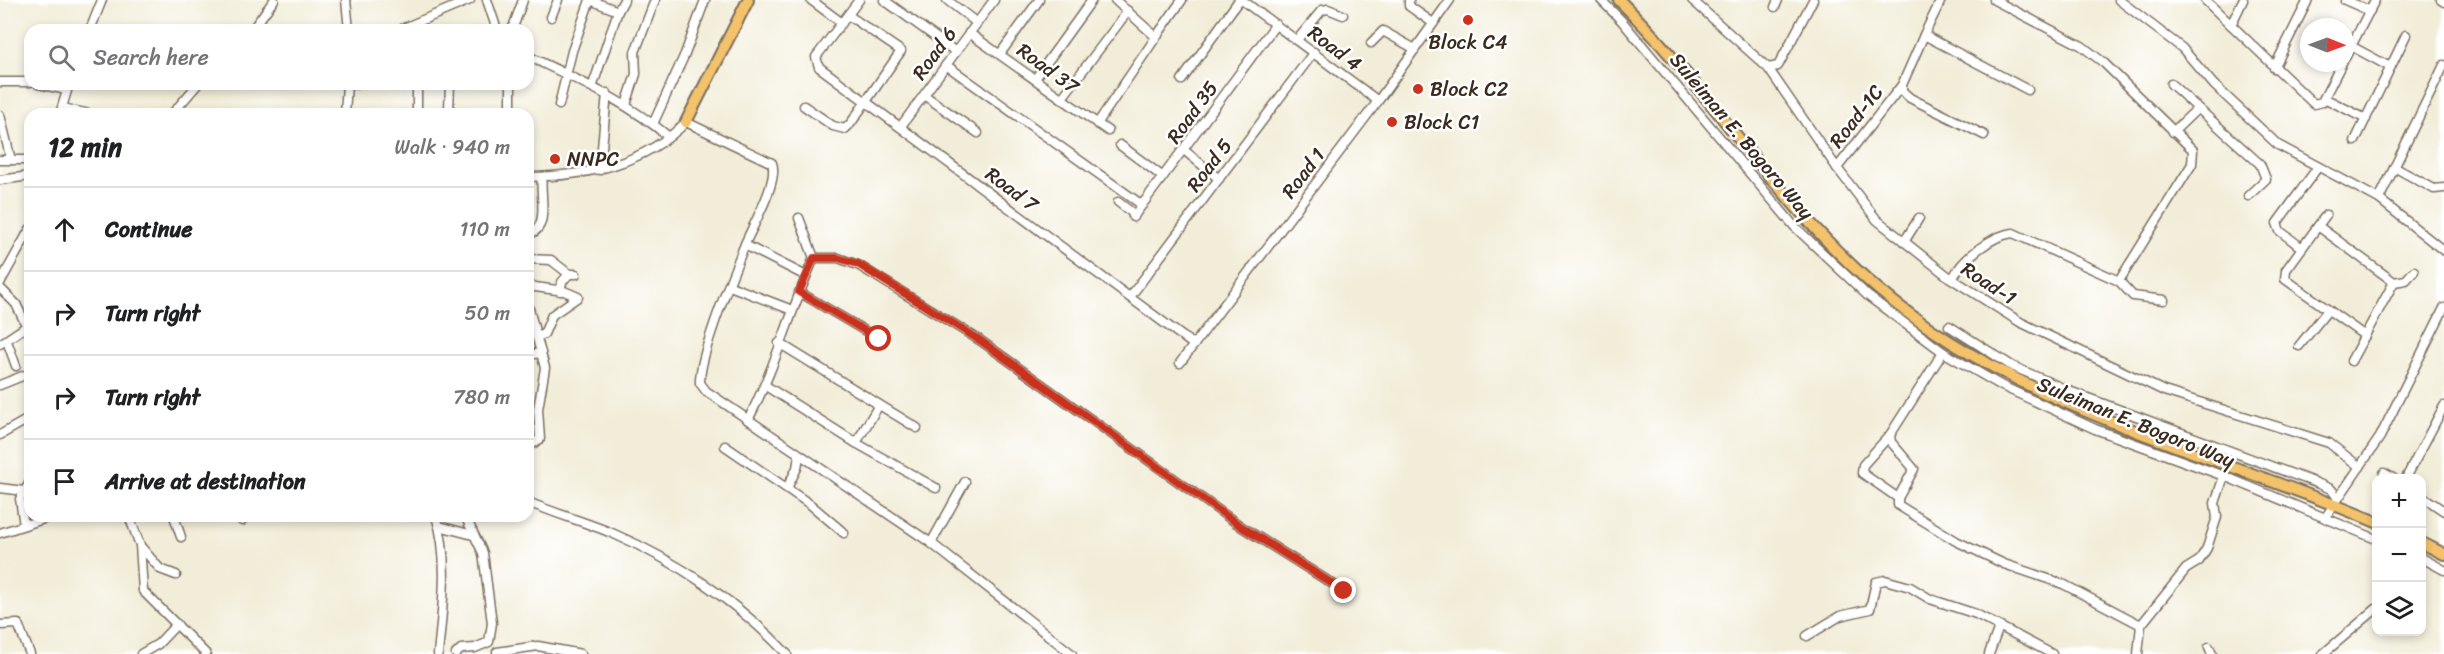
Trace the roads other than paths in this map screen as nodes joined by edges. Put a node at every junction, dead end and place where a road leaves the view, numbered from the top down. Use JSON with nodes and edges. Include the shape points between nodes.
{"nodes":[{"id":1,"x":102,"y":0,"type":"edge"},
{"id":2,"x":274,"y":0,"type":"edge"},
{"id":3,"x":346,"y":0,"type":"edge"},
{"id":4,"x":470,"y":0,"type":"edge"},
{"id":5,"x":487,"y":0,"type":"edge"},
{"id":6,"x":523,"y":0,"type":"edge"},
{"id":7,"x":558,"y":0,"type":"edge"},
{"id":8,"x":590,"y":0,"type":"edge"},
{"id":9,"x":624,"y":0,"type":"edge"},
{"id":10,"x":655,"y":0,"type":"edge"},
{"id":11,"x":705,"y":0,"type":"edge"},
{"id":12,"x":748,"y":0,"type":"edge"},
{"id":13,"x":811,"y":0,"type":"edge"},
{"id":14,"x":859,"y":0,"type":"edge"},
{"id":15,"x":884,"y":0,"type":"edge"},
{"id":16,"x":947,"y":0,"type":"edge"},
{"id":17,"x":994,"y":0,"type":"edge"},
{"id":18,"x":1039,"y":0,"type":"edge"},
{"id":19,"x":1092,"y":0,"type":"edge"},
{"id":20,"x":1182,"y":0,"type":"edge"},
{"id":21,"x":1241,"y":0,"type":"edge"},
{"id":22,"x":1409,"y":0,"type":"edge"},
{"id":23,"x":1450,"y":0,"type":"edge"},
{"id":24,"x":1601,"y":0,"type":"edge"},
{"id":25,"x":1619,"y":0,"type":"edge"},
{"id":26,"x":1692,"y":0,"type":"edge"},
{"id":27,"x":1813,"y":0,"type":"edge"},
{"id":28,"x":1941,"y":0,"type":"edge"},
{"id":29,"x":1994,"y":0,"type":"edge"},
{"id":30,"x":2119,"y":0,"type":"edge"},
{"id":31,"x":2205,"y":0,"type":"edge"},
{"id":32,"x":2243,"y":0,"type":"edge"},
{"id":33,"x":2308,"y":0,"type":"edge"},
{"id":34,"x":2345,"y":0,"type":"edge"},
{"id":35,"x":2375,"y":0,"type":"edge"},
{"id":36,"x":1120,"y":2,"type":"edge"},
{"id":37,"x":1255,"y":3,"type":"edge"},
{"id":38,"x":2370,"y":10,"type":"junction"},
{"id":39,"x":618,"y":11,"type":"junction"},
{"id":40,"x":1128,"y":11,"type":"junction"},
{"id":41,"x":848,"y":15,"type":"junction"},
{"id":42,"x":1343,"y":15,"type":"dead end"},
{"id":43,"x":431,"y":17,"type":"junction"},
{"id":44,"x":551,"y":17,"type":"dead end"},
{"id":45,"x":842,"y":23,"type":"junction"},
{"id":46,"x":977,"y":23,"type":"junction"},
{"id":47,"x":1433,"y":23,"type":"junction"},
{"id":48,"x":92,"y":24,"type":"edge"},
{"id":49,"x":256,"y":24,"type":"edge"},
{"id":50,"x":348,"y":24,"type":"edge"},
{"id":51,"x":414,"y":24,"type":"edge"},
{"id":52,"x":434,"y":24,"type":"edge"},
{"id":53,"x":495,"y":24,"type":"edge"},
{"id":54,"x":514,"y":24,"type":"edge"},
{"id":55,"x":1276,"y":24,"type":"junction"},
{"id":56,"x":2231,"y":25,"type":"junction"},
{"id":57,"x":969,"y":33,"type":"junction"},
{"id":58,"x":1924,"y":35,"type":"junction"},
{"id":59,"x":2406,"y":35,"type":"dead end"},
{"id":60,"x":1156,"y":37,"type":"junction"},
{"id":61,"x":1297,"y":40,"type":"junction"},
{"id":62,"x":2354,"y":40,"type":"edge"},
{"id":63,"x":1371,"y":43,"type":"dead end"},
{"id":64,"x":2354,"y":48,"type":"edge"},
{"id":65,"x":1415,"y":49,"type":"junction"},
{"id":66,"x":956,"y":52,"type":"junction"},
{"id":67,"x":1314,"y":52,"type":"junction"},
{"id":68,"x":1000,"y":54,"type":"junction"},
{"id":69,"x":534,"y":59,"type":"edge"},
{"id":70,"x":946,"y":65,"type":"junction"},
{"id":71,"x":2444,"y":65,"type":"edge"},
{"id":72,"x":2390,"y":66,"type":"junction"},
{"id":73,"x":1768,"y":68,"type":"junction"},
{"id":74,"x":2274,"y":68,"type":"junction"},
{"id":75,"x":2337,"y":72,"type":"edge"},
{"id":76,"x":565,"y":73,"type":"junction"},
{"id":77,"x":1035,"y":79,"type":"junction"},
{"id":78,"x":1182,"y":80,"type":"dead end"},
{"id":79,"x":0,"y":82,"type":"edge"},
{"id":80,"x":24,"y":82,"type":"edge"},
{"id":81,"x":2171,"y":84,"type":"dead end"},
{"id":82,"x":592,"y":85,"type":"junction"},
{"id":83,"x":1902,"y":85,"type":"junction"},
{"id":84,"x":67,"y":90,"type":"edge"},
{"id":85,"x":193,"y":90,"type":"edge"},
{"id":86,"x":347,"y":90,"type":"edge"},
{"id":87,"x":417,"y":90,"type":"edge"},
{"id":88,"x":450,"y":90,"type":"edge"},
{"id":89,"x":512,"y":90,"type":"edge"},
{"id":90,"x":2028,"y":90,"type":"dead end"},
{"id":91,"x":607,"y":93,"type":"junction"},
{"id":92,"x":924,"y":95,"type":"junction"},
{"id":93,"x":1062,"y":98,"type":"junction"},
{"id":94,"x":2324,"y":98,"type":"junction"},
{"id":95,"x":866,"y":101,"type":"junction"},
{"id":96,"x":1378,"y":101,"type":"junction"},
{"id":97,"x":559,"y":105,"type":"dead end"},
{"id":98,"x":626,"y":105,"type":"junction"},
{"id":99,"x":804,"y":106,"type":"dead end"},
{"id":100,"x":62,"y":108,"type":"edge"},
{"id":101,"x":177,"y":108,"type":"edge"},
{"id":102,"x":345,"y":108,"type":"edge"},
{"id":103,"x":417,"y":108,"type":"edge"},
{"id":104,"x":449,"y":108,"type":"edge"},
{"id":105,"x":511,"y":108,"type":"edge"},
{"id":106,"x":2197,"y":109,"type":"junction"},
{"id":107,"x":0,"y":115,"type":"edge"},
{"id":108,"x":2366,"y":119,"type":"junction"},
{"id":109,"x":686,"y":122,"type":"junction"},
{"id":110,"x":653,"y":124,"type":"junction"},
{"id":111,"x":1097,"y":124,"type":"junction"},
{"id":112,"x":901,"y":126,"type":"junction"},
{"id":113,"x":1108,"y":131,"type":"dead end"},
{"id":114,"x":2173,"y":132,"type":"junction"},
{"id":115,"x":978,"y":133,"type":"dead end"},
{"id":116,"x":1984,"y":135,"type":"dead end"},
{"id":117,"x":669,"y":137,"type":"junction"},
{"id":118,"x":2355,"y":141,"type":"dead end"},
{"id":119,"x":1120,"y":145,"type":"dead end"},
{"id":120,"x":1184,"y":150,"type":"junction"},
{"id":121,"x":0,"y":160,"type":"edge"},
{"id":122,"x":11,"y":160,"type":"junction"},
{"id":123,"x":24,"y":160,"type":"edge"},
{"id":124,"x":2318,"y":167,"type":"junction"},
{"id":125,"x":2394,"y":167,"type":"junction"},
{"id":126,"x":1837,"y":168,"type":"junction"},
{"id":127,"x":600,"y":170,"type":"junction"},
{"id":128,"x":24,"y":177,"type":"edge"},
{"id":129,"x":534,"y":177,"type":"edge"},
{"id":130,"x":542,"y":177,"type":"junction"},
{"id":131,"x":1163,"y":177,"type":"junction"},
{"id":132,"x":1219,"y":178,"type":"junction"},
{"id":133,"x":0,"y":180,"type":"edge"},
{"id":134,"x":2444,"y":188,"type":"edge"},
{"id":135,"x":2248,"y":196,"type":"dead end"},
{"id":136,"x":2379,"y":199,"type":"junction"},
{"id":137,"x":1118,"y":202,"type":"dead end"},
{"id":138,"x":1142,"y":205,"type":"junction"},
{"id":139,"x":2326,"y":215,"type":"dead end"},
{"id":140,"x":799,"y":218,"type":"dead end"},
{"id":141,"x":1919,"y":218,"type":"dead end"},
{"id":142,"x":2318,"y":226,"type":"junction"},
{"id":143,"x":534,"y":232,"type":"edge"},
{"id":144,"x":24,"y":240,"type":"edge"},
{"id":145,"x":1904,"y":242,"type":"junction"},
{"id":146,"x":745,"y":245,"type":"junction"},
{"id":147,"x":2302,"y":248,"type":"junction"},
{"id":148,"x":2444,"y":252,"type":"edge"},
{"id":149,"x":814,"y":258,"type":"junction"},
{"id":150,"x":534,"y":259,"type":"edge"},
{"id":151,"x":2414,"y":271,"type":"dead end"},
{"id":152,"x":806,"y":276,"type":"junction"},
{"id":153,"x":1953,"y":278,"type":"dead end"},
{"id":154,"x":2119,"y":281,"type":"junction"},
{"id":155,"x":2394,"y":282,"type":"junction"},
{"id":156,"x":0,"y":283,"type":"edge"},
{"id":157,"x":730,"y":286,"type":"junction"},
{"id":158,"x":534,"y":287,"type":"edge"},
{"id":159,"x":0,"y":288,"type":"edge"},
{"id":160,"x":560,"y":291,"type":"junction"},
{"id":161,"x":799,"y":292,"type":"junction"},
{"id":162,"x":1130,"y":297,"type":"junction"},
{"id":163,"x":2164,"y":300,"type":"dead end"},
{"id":164,"x":2444,"y":308,"type":"edge"},
{"id":165,"x":792,"y":310,"type":"junction"},
{"id":166,"x":2328,"y":310,"type":"junction"},
{"id":167,"x":24,"y":321,"type":"edge"},
{"id":168,"x":1948,"y":326,"type":"dead end"},
{"id":169,"x":534,"y":328,"type":"edge"},
{"id":170,"x":24,"y":332,"type":"edge"},
{"id":171,"x":2365,"y":336,"type":"junction"},
{"id":172,"x":537,"y":337,"type":"junction"},
{"id":173,"x":879,"y":339,"type":"dead end"},
{"id":174,"x":3,"y":342,"type":"edge"},
{"id":175,"x":779,"y":343,"type":"junction"},
{"id":176,"x":1194,"y":345,"type":"junction"},
{"id":177,"x":2300,"y":346,"type":"dead end"},
{"id":178,"x":1943,"y":352,"type":"junction"},
{"id":179,"x":541,"y":353,"type":"junction"},
{"id":180,"x":534,"y":354,"type":"edge"},
{"id":181,"x":2351,"y":361,"type":"dead end"},
{"id":182,"x":1180,"y":363,"type":"dead end"},
{"id":183,"x":15,"y":366,"type":"dead end"},
{"id":184,"x":24,"y":375,"type":"edge"},
{"id":185,"x":0,"y":385,"type":"edge"},
{"id":186,"x":766,"y":386,"type":"junction"},
{"id":187,"x":879,"y":405,"type":"junction"},
{"id":188,"x":2444,"y":406,"type":"edge"},
{"id":189,"x":748,"y":420,"type":"junction"},
{"id":190,"x":24,"y":421,"type":"edge"},
{"id":191,"x":916,"y":429,"type":"dead end"},
{"id":192,"x":0,"y":435,"type":"edge"},
{"id":193,"x":1888,"y":439,"type":"junction"},
{"id":194,"x":534,"y":442,"type":"edge"},
{"id":195,"x":856,"y":443,"type":"junction"},
{"id":196,"x":725,"y":446,"type":"dead end"},
{"id":197,"x":799,"y":456,"type":"junction"},
{"id":198,"x":2360,"y":467,"type":"junction"},
{"id":199,"x":2408,"y":474,"type":"edge"},
{"id":200,"x":2224,"y":476,"type":"junction"},
{"id":201,"x":965,"y":482,"type":"dead end"},
{"id":202,"x":24,"y":486,"type":"edge"},
{"id":203,"x":0,"y":488,"type":"edge"},
{"id":204,"x":787,"y":488,"type":"junction"},
{"id":205,"x":936,"y":488,"type":"dead end"},
{"id":206,"x":24,"y":498,"type":"edge"},
{"id":207,"x":1898,"y":498,"type":"junction"},
{"id":208,"x":2426,"y":499,"type":"edge"},
{"id":209,"x":2336,"y":501,"type":"junction"},
{"id":210,"x":534,"y":504,"type":"edge"},
{"id":211,"x":2444,"y":511,"type":"edge"},
{"id":212,"x":2325,"y":518,"type":"junction"},
{"id":213,"x":2372,"y":520,"type":"edge"},
{"id":214,"x":34,"y":522,"type":"edge"},
{"id":215,"x":131,"y":522,"type":"edge"},
{"id":216,"x":176,"y":522,"type":"edge"},
{"id":217,"x":438,"y":522,"type":"edge"},
{"id":218,"x":468,"y":522,"type":"edge"},
{"id":219,"x":24,"y":525,"type":"junction"},
{"id":220,"x":439,"y":526,"type":"junction"},
{"id":221,"x":0,"y":533,"type":"edge"},
{"id":222,"x":844,"y":533,"type":"dead end"},
{"id":223,"x":473,"y":535,"type":"junction"},
{"id":224,"x":181,"y":537,"type":"dead end"},
{"id":225,"x":2372,"y":537,"type":"edge"},
{"id":226,"x":931,"y":543,"type":"junction"},
{"id":227,"x":140,"y":545,"type":"junction"},
{"id":228,"x":2426,"y":545,"type":"edge"},
{"id":229,"x":2444,"y":554,"type":"edge"},
{"id":230,"x":2426,"y":563,"type":"edge"},
{"id":231,"x":2444,"y":570,"type":"edge"},
{"id":232,"x":176,"y":575,"type":"dead end"},
{"id":233,"x":1344,"y":591,"type":"dead end"},
{"id":234,"x":2372,"y":612,"type":"edge"},
{"id":235,"x":177,"y":624,"type":"junction"},
{"id":236,"x":0,"y":625,"type":"edge"},
{"id":237,"x":2141,"y":625,"type":"junction"},
{"id":238,"x":1999,"y":627,"type":"junction"},
{"id":239,"x":1807,"y":636,"type":"dead end"},
{"id":240,"x":489,"y":642,"type":"junction"},
{"id":241,"x":498,"y":653,"type":"edge"},
{"id":242,"x":30,"y":654,"type":"edge"},
{"id":243,"x":141,"y":654,"type":"edge"},
{"id":244,"x":206,"y":654,"type":"edge"},
{"id":245,"x":438,"y":654,"type":"edge"},
{"id":246,"x":456,"y":654,"type":"edge"},
{"id":247,"x":581,"y":654,"type":"edge"},
{"id":248,"x":787,"y":654,"type":"edge"},
{"id":249,"x":1072,"y":654,"type":"edge"},
{"id":250,"x":1989,"y":654,"type":"edge"},
{"id":251,"x":2052,"y":654,"type":"edge"},
{"id":252,"x":2138,"y":654,"type":"edge"},
{"id":253,"x":2323,"y":654,"type":"edge"}],
"edges":[{"from":1,"to":48,"type":"street"},
{"from":2,"to":49,"type":"street"},
{"from":3,"to":50,"type":"street"},
{"from":4,"to":43,"type":"street"},
{"from":5,"to":53,"type":"street"},
{"from":6,"to":54,"type":"street"},
{"from":7,"to":44,"type":"street"},
{"from":8,"to":39,"type":"street"},
{"from":8,"to":76,"type":"street"},
{"from":9,"to":39,"type":"street"},
{"from":10,"to":98,"type":"street","via":[[635,52],[636,74]]},
{"from":11,"to":110,"type":"street"},
{"from":12,"to":109,"type":"main road"},
{"from":13,"to":45,"type":"street"},
{"from":14,"to":41,"type":"street"},
{"from":15,"to":66,"type":"street"},
{"from":16,"to":46,"type":"street"},
{"from":17,"to":46,"type":"street","name":"Road 6"},
{"from":18,"to":68,"type":"street"},
{"from":19,"to":77,"type":"street"},
{"from":20,"to":60,"type":"street"},
{"from":21,"to":37,"type":"street","name":"Road 4"},
{"from":21,"to":78,"type":"street"},
{"from":22,"to":47,"type":"street","via":[[1408,6]]},
{"from":23,"to":47,"type":"street","name":"Road 1"},
{"from":24,"to":178,"type":"street","name":"Suleiman E. Bogoro Way","via":[[1794,226],[1868,296]]},
{"from":25,"to":209,"type":"main road","name":"Suleiman E. Bogoro Way","via":[[1804,217],[1877,289],[1914,318],[1973,357],[2034,389]]},
{"from":26,"to":73,"type":"street","name":"Road-1"},
{"from":27,"to":73,"type":"street","via":[[1778,66]]},
{"from":28,"to":58,"type":"street","name":"Road-1C"},
{"from":29,"to":114,"type":"street","via":[[2082,46]]},
{"from":30,"to":124,"type":"street","via":[[2182,48],[2214,85],[2278,145]]},
{"from":31,"to":56,"type":"street"},
{"from":32,"to":56,"type":"street"},
{"from":33,"to":74,"type":"street"},
{"from":34,"to":38,"type":"street"},
{"from":35,"to":38,"type":"street"},
{"from":36,"to":40,"type":"street"},
{"from":37,"to":55,"type":"street","name":"Road 4"},
{"from":38,"to":62,"type":"street"},
{"from":39,"to":82,"type":"street"},
{"from":40,"to":60,"type":"street"},
{"from":40,"to":93,"type":"street"},
{"from":41,"to":45,"type":"street"},
{"from":41,"to":95,"type":"street","via":[[901,51]]},
{"from":42,"to":61,"type":"street","via":[[1322,10]]},
{"from":43,"to":51,"type":"street"},
{"from":43,"to":52,"type":"street"},
{"from":45,"to":95,"type":"street","name":"Road 7","via":[[816,57],[817,63]]},
{"from":46,"to":57,"type":"street","name":"Road 6"},
{"from":47,"to":65,"type":"street","name":"Road 1"},
{"from":55,"to":61,"type":"street","name":"Road 4"},
{"from":55,"to":120,"type":"street","name":"Road 35"},
{"from":56,"to":74,"type":"street"},
{"from":57,"to":66,"type":"street","name":"Road 6"},
{"from":57,"to":68,"type":"street","name":"Road 37"},
{"from":58,"to":83,"type":"street","name":"Road-1C"},
{"from":58,"to":90,"type":"street"},
{"from":59,"to":72,"type":"street"},
{"from":60,"to":111,"type":"street"},
{"from":61,"to":67,"type":"street","name":"Road 4"},
{"from":63,"to":65,"type":"street","via":[[1383,31]]},
{"from":64,"to":72,"type":"street"},
{"from":65,"to":96,"type":"street","name":"Road 1"},
{"from":66,"to":70,"type":"street","name":"Road 6"},
{"from":67,"to":96,"type":"street","name":"Road 4"},
{"from":67,"to":132,"type":"street","name":"Road 5"},
{"from":68,"to":77,"type":"street","name":"Road 37"},
{"from":69,"to":76,"type":"street"},
{"from":70,"to":92,"type":"street","name":"Road 6"},
{"from":70,"to":138,"type":"street"},
{"from":71,"to":125,"type":"street"},
{"from":72,"to":108,"type":"street"},
{"from":73,"to":126,"type":"street","name":"Road-1"},
{"from":74,"to":94,"type":"street","via":[[2314,104]]},
{"from":75,"to":94,"type":"street"},
{"from":76,"to":82,"type":"street"},
{"from":76,"to":97,"type":"street"},
{"from":77,"to":93,"type":"street","name":"Road 37"},
{"from":79,"to":80,"type":"street"},
{"from":81,"to":106,"type":"street"},
{"from":82,"to":91,"type":"street"},
{"from":83,"to":116,"type":"street","via":[[1902,91],[1910,98]]},
{"from":83,"to":126,"type":"street","name":"Road-1C"},
{"from":84,"to":100,"type":"street"},
{"from":85,"to":101,"type":"street"},
{"from":86,"to":102,"type":"street"},
{"from":87,"to":103,"type":"street"},
{"from":88,"to":104,"type":"street"},
{"from":89,"to":105,"type":"street"},
{"from":91,"to":98,"type":"street"},
{"from":91,"to":127,"type":"street"},
{"from":92,"to":112,"type":"street","name":"Road 6"},
{"from":92,"to":115,"type":"street"},
{"from":93,"to":111,"type":"street","name":"Road 37"},
{"from":94,"to":108,"type":"street"},
{"from":95,"to":99,"type":"street","via":[[849,126],[838,129]]},
{"from":95,"to":112,"type":"street","name":"Road 7"},
{"from":96,"to":176,"type":"street","name":"Road 1"},
{"from":98,"to":110,"type":"street"},
{"from":106,"to":114,"type":"street"},
{"from":106,"to":135,"type":"street","via":[[2264,170],[2266,179]]},
{"from":107,"to":122,"type":"street"},
{"from":108,"to":118,"type":"street"},
{"from":109,"to":117,"type":"street"},
{"from":109,"to":146,"type":"street","via":[[772,163],[770,188]]},
{"from":110,"to":117,"type":"street"},
{"from":111,"to":113,"type":"street","name":"Road 37"},
{"from":112,"to":162,"type":"street","name":"Road 7"},
{"from":114,"to":154,"type":"street","via":[[2193,150],[2192,164]]},
{"from":117,"to":127,"type":"street"},
{"from":119,"to":131,"type":"street"},
{"from":120,"to":131,"type":"street","name":"Road 35"},
{"from":120,"to":132,"type":"street"},
{"from":121,"to":122,"type":"street"},
{"from":122,"to":123,"type":"street"},
{"from":124,"to":136,"type":"street"},
{"from":124,"to":147,"type":"street","via":[[2277,223],[2280,231]]},
{"from":125,"to":134,"type":"street","via":[[2434,189]]},
{"from":125,"to":136,"type":"street"},
{"from":126,"to":145,"type":"street","name":"Road-1","via":[[1866,208]]},
{"from":127,"to":130,"type":"street"},
{"from":128,"to":133,"type":"street"},
{"from":129,"to":130,"type":"street"},
{"from":130,"to":143,"type":"street","via":[[542,214]]},
{"from":131,"to":138,"type":"street","name":"Road 35"},
{"from":132,"to":162,"type":"street","name":"Road 5"},
{"from":136,"to":148,"type":"street"},
{"from":137,"to":138,"type":"street","name":"Road 35","via":[[1134,216]]},
{"from":139,"to":142,"type":"street"},
{"from":140,"to":149,"type":"street"},
{"from":141,"to":145,"type":"street"},
{"from":142,"to":147,"type":"street"},
{"from":142,"to":155,"type":"street"},
{"from":144,"to":156,"type":"street"},
{"from":145,"to":198,"type":"street","name":"Road-1","via":[[1971,292],[2030,327],[2164,391],[2329,443]]},
{"from":146,"to":152,"type":"street"},
{"from":146,"to":157,"type":"street"},
{"from":147,"to":166,"type":"street","via":[[2286,270],[2285,279]]},
{"from":149,"to":152,"type":"street"},
{"from":149,"to":233,"type":"street","via":[[838,258],[858,264],[972,335],[1242,527]]},
{"from":150,"to":160,"type":"street","via":[[551,260],[572,274],[562,282]]},
{"from":151,"to":155,"type":"street","via":[[2406,280]]},
{"from":152,"to":161,"type":"street"},
{"from":153,"to":154,"type":"street","via":[[1969,258],[1998,237],[2013,234]]},
{"from":154,"to":163,"type":"street","via":[[2133,296]]},
{"from":155,"to":171,"type":"street"},
{"from":157,"to":165,"type":"street"},
{"from":157,"to":189,"type":"street","via":[[707,345],[700,383]]},
{"from":158,"to":160,"type":"street"},
{"from":159,"to":167,"type":"street","via":[[16,304]]},
{"from":160,"to":172,"type":"street","via":[[578,297],[552,315],[544,334]]},
{"from":161,"to":165,"type":"street"},
{"from":161,"to":173,"type":"street"},
{"from":162,"to":176,"type":"street","name":"Road 7"},
{"from":164,"to":198,"type":"street","via":[[2385,428]]},
{"from":165,"to":175,"type":"street"},
{"from":166,"to":171,"type":"street"},
{"from":166,"to":177,"type":"street"},
{"from":168,"to":209,"type":"street","via":[[2005,361],[2069,391],[2319,484],[2331,489]]},
{"from":169,"to":172,"type":"street"},
{"from":170,"to":174,"type":"street"},
{"from":171,"to":181,"type":"street"},
{"from":172,"to":179,"type":"street"},
{"from":174,"to":183,"type":"street"},
{"from":175,"to":186,"type":"street"},
{"from":175,"to":187,"type":"street"},
{"from":176,"to":182,"type":"street","name":"Road 1"},
{"from":178,"to":193,"type":"street"},
{"from":178,"to":200,"type":"street","name":"Suleiman E. Bogoro Way","via":[[2002,386],[2095,429]]},
{"from":179,"to":180,"type":"street"},
{"from":179,"to":194,"type":"street","via":[[545,368],[538,409],[541,434]]},
{"from":184,"to":185,"type":"street"},
{"from":186,"to":189,"type":"street"},
{"from":186,"to":195,"type":"street"},
{"from":187,"to":191,"type":"street"},
{"from":187,"to":195,"type":"street"},
{"from":188,"to":199,"type":"street"},
{"from":189,"to":197,"type":"street"},
{"from":190,"to":192,"type":"street"},
{"from":193,"to":207,"type":"street","via":[[1914,469]]},
{"from":193,"to":207,"type":"street","via":[[1863,465],[1862,472]]},
{"from":195,"to":205,"type":"street"},
{"from":196,"to":204,"type":"street"},
{"from":197,"to":204,"type":"street","via":[[798,468]]},
{"from":197,"to":226,"type":"street"},
{"from":198,"to":209,"type":"street"},
{"from":200,"to":212,"type":"street","name":"Suleiman E. Bogoro Way"},
{"from":200,"to":237,"type":"street","via":[[2207,548]]},
{"from":201,"to":226,"type":"street"},
{"from":202,"to":203,"type":"street"},
{"from":204,"to":222,"type":"street"},
{"from":206,"to":219,"type":"street","via":[[20,510]]},
{"from":207,"to":237,"type":"street","via":[[1898,505],[1956,541],[2004,564],[2063,584]]},
{"from":208,"to":211,"type":"street"},
{"from":209,"to":212,"type":"street"},
{"from":209,"to":213,"type":"main road","name":"Suleiman E. Bogoro Way"},
{"from":210,"to":248,"type":"street","via":[[615,535],[672,564],[745,615]]},
{"from":212,"to":225,"type":"street","name":"Suleiman E. Bogoro Way"},
{"from":214,"to":219,"type":"street"},
{"from":215,"to":227,"type":"street"},
{"from":216,"to":224,"type":"street"},
{"from":217,"to":220,"type":"street"},
{"from":218,"to":223,"type":"street"},
{"from":219,"to":221,"type":"street"},
{"from":220,"to":223,"type":"street"},
{"from":220,"to":245,"type":"street","via":[[442,614]]},
{"from":223,"to":240,"type":"street","via":[[483,553],[492,623]]},
{"from":226,"to":249,"type":"street"},
{"from":227,"to":232,"type":"street","via":[[160,569]]},
{"from":227,"to":235,"type":"street","via":[[141,587]]},
{"from":228,"to":229,"type":"main road"},
{"from":230,"to":231,"type":"street"},
{"from":234,"to":253,"type":"street"},
{"from":235,"to":243,"type":"street","via":[[158,644]]},
{"from":235,"to":244,"type":"street"},
{"from":236,"to":242,"type":"street","via":[[18,624]]},
{"from":237,"to":252,"type":"street"},
{"from":238,"to":239,"type":"street","via":[[1976,614],[1885,580],[1876,582],[1870,609],[1840,616]]},
{"from":238,"to":250,"type":"street"},
{"from":238,"to":251,"type":"street"},
{"from":240,"to":241,"type":"street"},
{"from":240,"to":246,"type":"street"},
{"from":241,"to":247,"type":"street","via":[[538,646]]}]}
